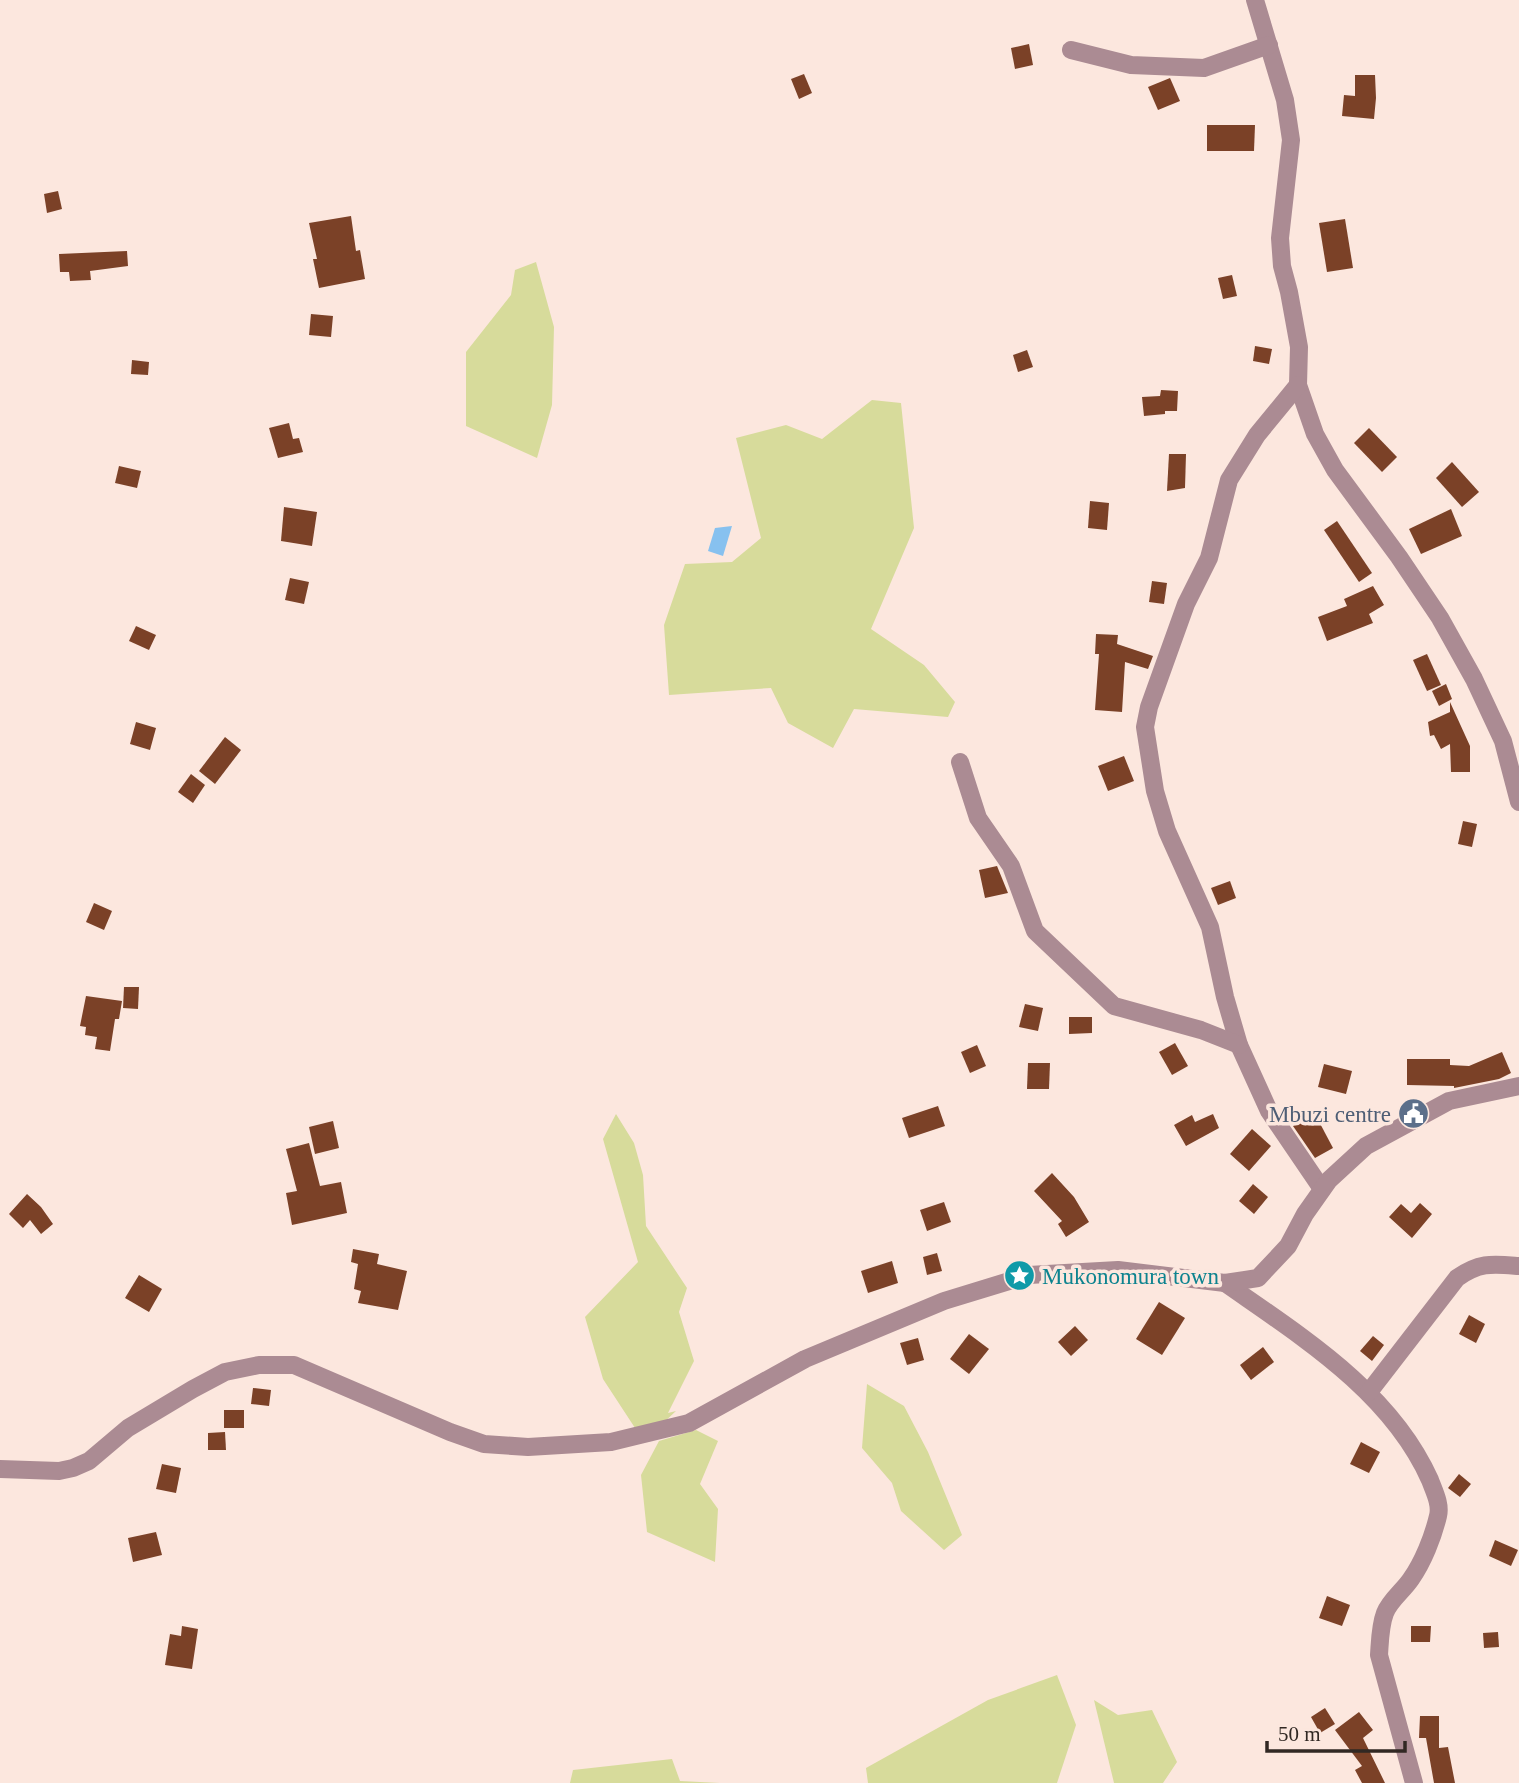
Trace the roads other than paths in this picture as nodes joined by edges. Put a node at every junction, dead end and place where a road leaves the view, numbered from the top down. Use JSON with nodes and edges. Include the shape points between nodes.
{"nodes":[{"id":1,"x":1255,"y":0,"type":"edge"},
{"id":2,"x":1269,"y":45,"type":"junction"},
{"id":3,"x":1071,"y":50,"type":"dead end"},
{"id":4,"x":1298,"y":385,"type":"junction"},
{"id":5,"x":960,"y":762,"type":"dead end"},
{"id":6,"x":1519,"y":802,"type":"edge"},
{"id":7,"x":1239,"y":1045,"type":"junction"},
{"id":8,"x":1519,"y":1086,"type":"edge"},
{"id":9,"x":1322,"y":1189,"type":"junction"},
{"id":10,"x":1519,"y":1266,"type":"edge"},
{"id":11,"x":1225,"y":1283,"type":"junction"},
{"id":12,"x":1369,"y":1392,"type":"junction"},
{"id":13,"x":0,"y":1469,"type":"edge"},
{"id":14,"x":1414,"y":1783,"type":"edge"}],
"edges":[{"from":1,"to":2,"type":"street"},
{"from":2,"to":3,"type":"street","via":[[1204,68],[1131,65]]},
{"from":2,"to":4,"type":"street","via":[[1291,140],[1280,239],[1298,347]]},
{"from":4,"to":6,"type":"street","via":[[1315,434],[1335,470],[1413,577],[1474,679],[1503,741]]},
{"from":4,"to":7,"type":"street","via":[[1257,435],[1229,480],[1209,558],[1186,604],[1145,727],[1155,791],[1167,831],[1210,927]]},
{"from":5,"to":7,"type":"street","via":[[978,818],[1011,866],[1035,931],[1114,1006]]},
{"from":7,"to":9,"type":"street","via":[[1269,1111]]},
{"from":8,"to":9,"type":"street","via":[[1448,1101],[1366,1146]]},
{"from":9,"to":11,"type":"street","via":[[1288,1246],[1258,1278]]},
{"from":10,"to":12,"type":"street","via":[[1488,1263],[1457,1278]]},
{"from":11,"to":12,"type":"street"},
{"from":11,"to":13,"type":"street","via":[[1118,1270],[1029,1275],[944,1301],[804,1359],[689,1423],[611,1442],[528,1447],[484,1444],[294,1365],[259,1365],[225,1372],[193,1389],[73,1468]]},
{"from":12,"to":14,"type":"street","via":[[1419,1456],[1439,1513],[1422,1559],[1386,1611],[1380,1633],[1379,1655]]}]}
